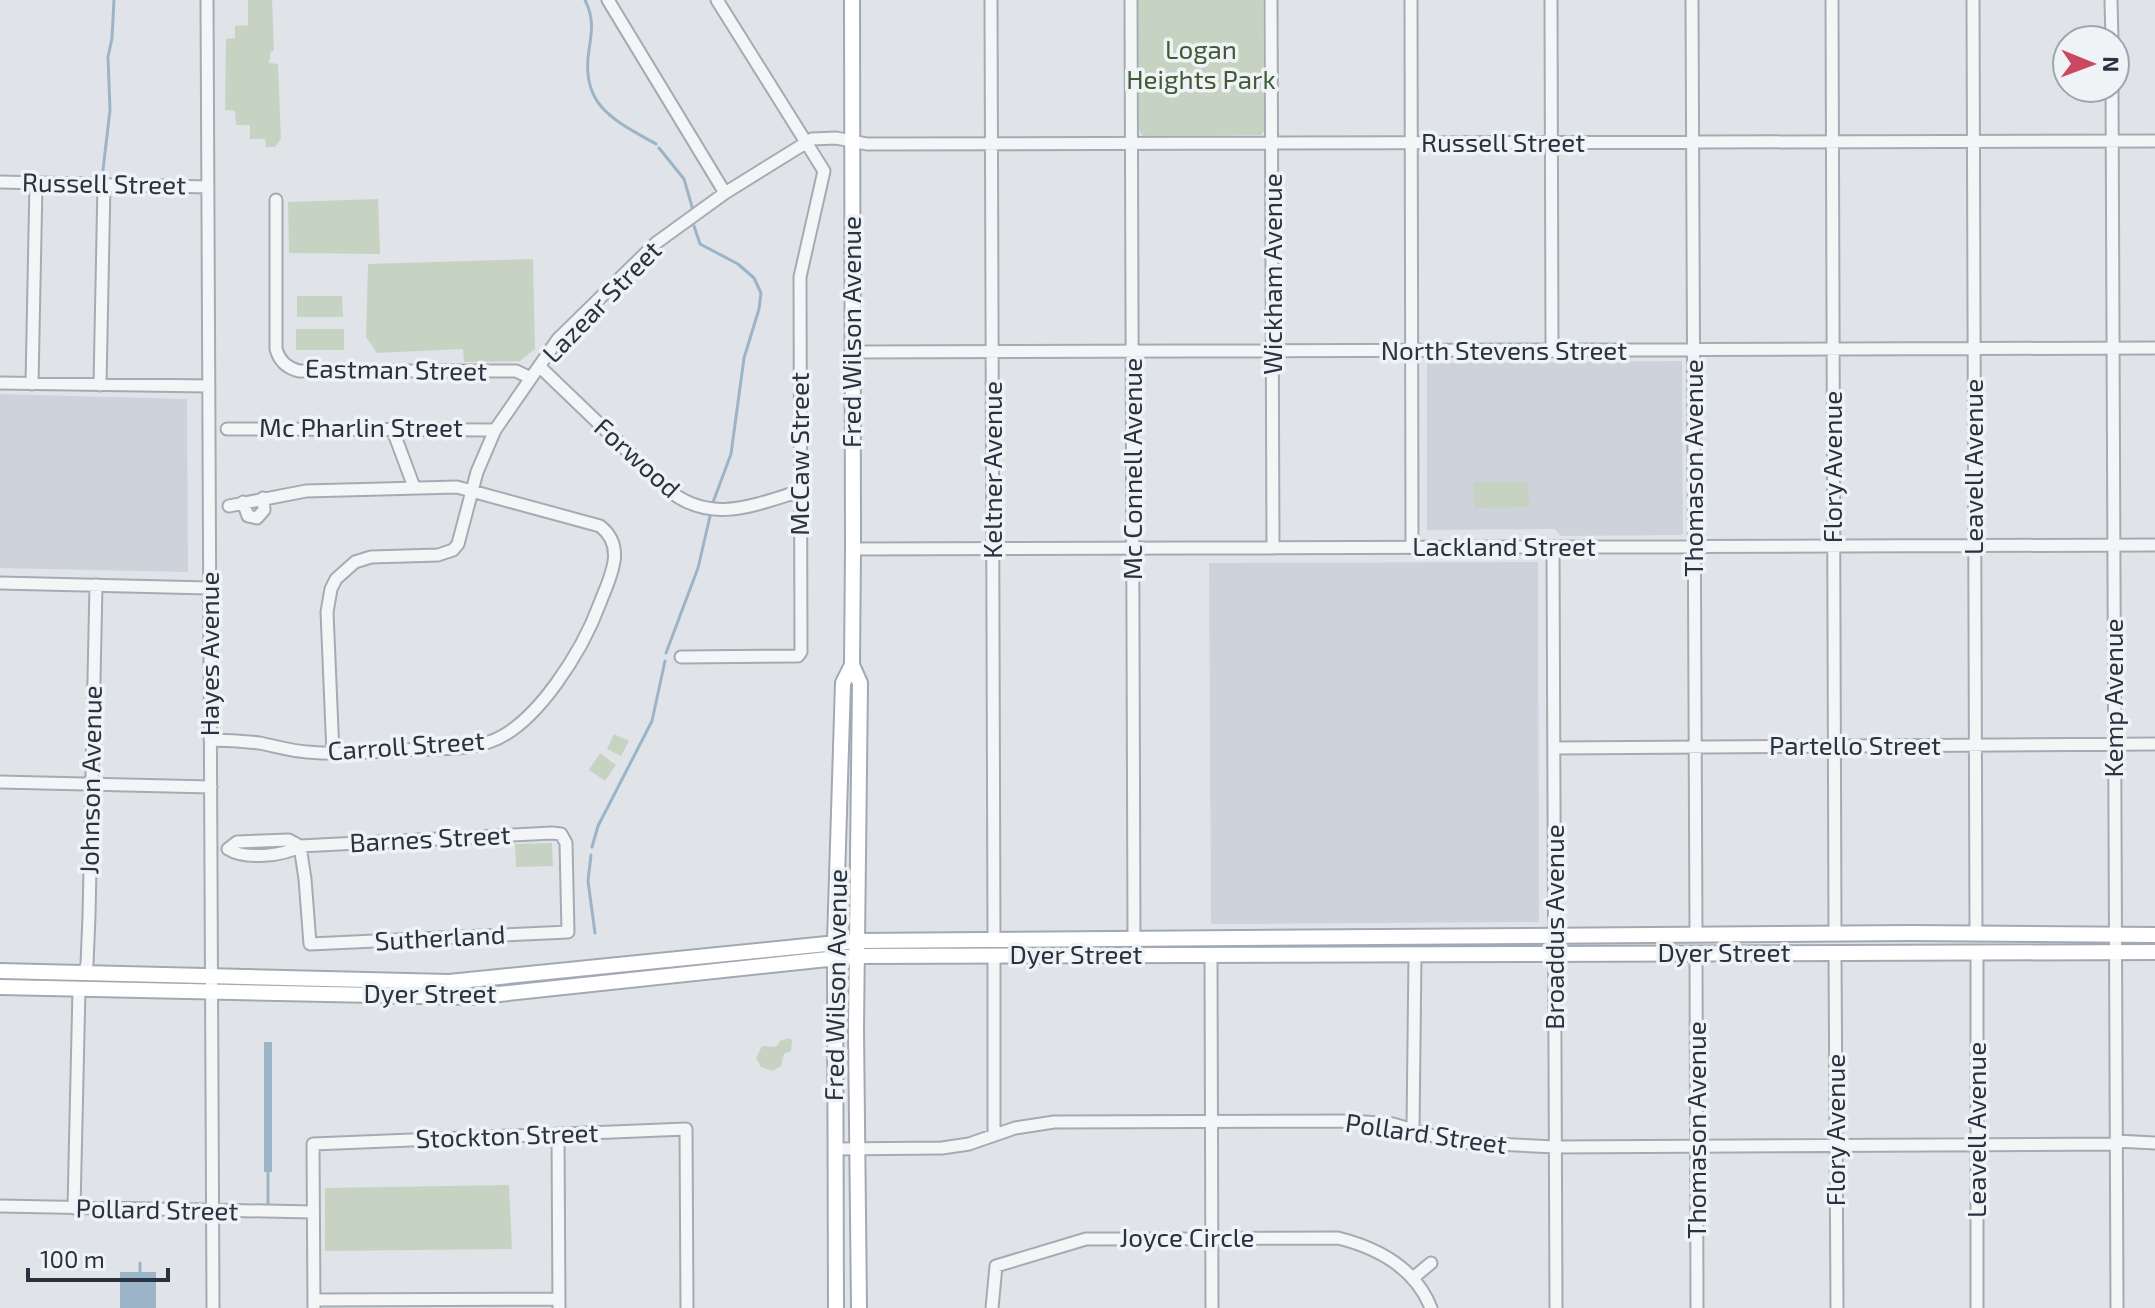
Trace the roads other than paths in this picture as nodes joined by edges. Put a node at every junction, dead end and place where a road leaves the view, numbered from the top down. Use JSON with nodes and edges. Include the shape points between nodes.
{"nodes":[{"id":1,"x":207,"y":0,"type":"edge"},
{"id":2,"x":608,"y":0,"type":"edge"},
{"id":3,"x":717,"y":0,"type":"edge"},
{"id":4,"x":852,"y":0,"type":"edge"},
{"id":5,"x":991,"y":0,"type":"edge"},
{"id":6,"x":1131,"y":0,"type":"edge"},
{"id":7,"x":1271,"y":0,"type":"edge"},
{"id":8,"x":1411,"y":0,"type":"edge"},
{"id":9,"x":1551,"y":0,"type":"edge"},
{"id":10,"x":1692,"y":0,"type":"edge"},
{"id":11,"x":1832,"y":0,"type":"edge"},
{"id":12,"x":1973,"y":0,"type":"edge"},
{"id":13,"x":2111,"y":0,"type":"edge"},
{"id":14,"x":2112,"y":24,"type":"edge"},
{"id":15,"x":2112,"y":104,"type":"edge"},
{"id":16,"x":852,"y":141,"type":"junction"},
{"id":17,"x":1973,"y":141,"type":"junction"},
{"id":18,"x":2112,"y":141,"type":"junction"},
{"id":19,"x":2155,"y":141,"type":"edge"},
{"id":20,"x":807,"y":142,"type":"junction"},
{"id":21,"x":1551,"y":142,"type":"junction"},
{"id":22,"x":1692,"y":142,"type":"junction"},
{"id":23,"x":1832,"y":142,"type":"junction"},
{"id":24,"x":1272,"y":143,"type":"junction"},
{"id":25,"x":1412,"y":143,"type":"junction"},
{"id":26,"x":991,"y":144,"type":"junction"},
{"id":27,"x":1131,"y":144,"type":"junction"},
{"id":28,"x":0,"y":182,"type":"edge"},
{"id":29,"x":36,"y":183,"type":"junction"},
{"id":30,"x":104,"y":184,"type":"junction"},
{"id":31,"x":208,"y":187,"type":"junction"},
{"id":32,"x":725,"y":193,"type":"junction"},
{"id":33,"x":276,"y":200,"type":"dead end"},
{"id":34,"x":2155,"y":348,"type":"edge"},
{"id":35,"x":1974,"y":349,"type":"junction"},
{"id":36,"x":2113,"y":349,"type":"junction"},
{"id":37,"x":1693,"y":350,"type":"junction"},
{"id":38,"x":1833,"y":350,"type":"junction"},
{"id":39,"x":1412,"y":351,"type":"junction"},
{"id":40,"x":1552,"y":351,"type":"junction"},
{"id":41,"x":853,"y":352,"type":"junction"},
{"id":42,"x":1273,"y":352,"type":"junction"},
{"id":43,"x":992,"y":353,"type":"junction"},
{"id":44,"x":1132,"y":353,"type":"junction"},
{"id":45,"x":539,"y":366,"type":"junction"},
{"id":46,"x":531,"y":378,"type":"junction"},
{"id":47,"x":0,"y":383,"type":"edge"},
{"id":48,"x":32,"y":384,"type":"junction"},
{"id":49,"x":100,"y":385,"type":"junction"},
{"id":50,"x":209,"y":386,"type":"junction"},
{"id":51,"x":392,"y":428,"type":"junction"},
{"id":52,"x":227,"y":429,"type":"dead end"},
{"id":53,"x":495,"y":430,"type":"junction"},
{"id":54,"x":414,"y":487,"type":"junction"},
{"id":55,"x":472,"y":489,"type":"junction"},
{"id":56,"x":800,"y":491,"type":"junction"},
{"id":57,"x":263,"y":498,"type":"junction"},
{"id":58,"x":243,"y":502,"type":"junction"},
{"id":59,"x":229,"y":506,"type":"dead end"},
{"id":60,"x":1975,"y":545,"type":"junction"},
{"id":61,"x":2114,"y":545,"type":"junction"},
{"id":62,"x":2155,"y":545,"type":"edge"},
{"id":63,"x":1834,"y":546,"type":"junction"},
{"id":64,"x":1412,"y":547,"type":"junction"},
{"id":65,"x":1553,"y":547,"type":"junction"},
{"id":66,"x":1694,"y":547,"type":"junction"},
{"id":67,"x":1133,"y":548,"type":"junction"},
{"id":68,"x":1273,"y":548,"type":"junction"},
{"id":69,"x":853,"y":549,"type":"junction"},
{"id":70,"x":993,"y":549,"type":"junction"},
{"id":71,"x":0,"y":583,"type":"edge"},
{"id":72,"x":96,"y":585,"type":"junction"},
{"id":73,"x":209,"y":588,"type":"junction"},
{"id":74,"x":681,"y":657,"type":"dead end"},
{"id":75,"x":852,"y":665,"type":"junction"},
{"id":76,"x":210,"y":740,"type":"junction"},
{"id":77,"x":2155,"y":744,"type":"edge"},
{"id":78,"x":2115,"y":745,"type":"junction"},
{"id":79,"x":1834,"y":746,"type":"junction"},
{"id":80,"x":1975,"y":746,"type":"junction"},
{"id":81,"x":1695,"y":747,"type":"junction"},
{"id":82,"x":1555,"y":748,"type":"junction"},
{"id":83,"x":333,"y":754,"type":"junction"},
{"id":84,"x":0,"y":782,"type":"edge"},
{"id":85,"x":91,"y":784,"type":"junction"},
{"id":86,"x":211,"y":787,"type":"junction"},
{"id":87,"x":561,"y":834,"type":"joint"},
{"id":88,"x":300,"y":846,"type":"junction"},
{"id":89,"x":211,"y":851,"type":"junction"},
{"id":90,"x":1911,"y":933,"type":"junction"},
{"id":91,"x":1835,"y":934,"type":"junction"},
{"id":92,"x":1976,"y":934,"type":"junction"},
{"id":93,"x":1696,"y":935,"type":"junction"},
{"id":94,"x":2116,"y":935,"type":"junction"},
{"id":95,"x":2155,"y":935,"type":"edge"},
{"id":96,"x":1415,"y":937,"type":"junction"},
{"id":97,"x":1134,"y":938,"type":"junction"},
{"id":98,"x":1256,"y":938,"type":"junction"},
{"id":99,"x":1555,"y":938,"type":"junction"},
{"id":100,"x":994,"y":939,"type":"junction"},
{"id":101,"x":1032,"y":940,"type":"junction"},
{"id":102,"x":856,"y":949,"type":"junction"},
{"id":103,"x":835,"y":950,"type":"junction"},
{"id":104,"x":1777,"y":952,"type":"junction"},
{"id":105,"x":1835,"y":952,"type":"junction"},
{"id":106,"x":1977,"y":952,"type":"junction"},
{"id":107,"x":2116,"y":952,"type":"junction"},
{"id":108,"x":2155,"y":952,"type":"edge"},
{"id":109,"x":1555,"y":953,"type":"junction"},
{"id":110,"x":1696,"y":953,"type":"junction"},
{"id":111,"x":1415,"y":954,"type":"junction"},
{"id":112,"x":1092,"y":955,"type":"junction"},
{"id":113,"x":1211,"y":955,"type":"junction"},
{"id":114,"x":1357,"y":955,"type":"junction"},
{"id":115,"x":994,"y":956,"type":"junction"},
{"id":116,"x":0,"y":971,"type":"edge"},
{"id":117,"x":27,"y":972,"type":"junction"},
{"id":118,"x":0,"y":978,"type":"edge"},
{"id":119,"x":81,"y":982,"type":"junction"},
{"id":120,"x":210,"y":985,"type":"junction"},
{"id":121,"x":0,"y":987,"type":"edge"},
{"id":122,"x":1211,"y":1122,"type":"junction"},
{"id":123,"x":1413,"y":1129,"type":"junction"},
{"id":124,"x":558,"y":1135,"type":"junction"},
{"id":125,"x":994,"y":1135,"type":"junction"},
{"id":126,"x":2116,"y":1143,"type":"junction"},
{"id":127,"x":2155,"y":1143,"type":"edge"},
{"id":128,"x":1976,"y":1144,"type":"junction"},
{"id":129,"x":1697,"y":1146,"type":"junction"},
{"id":130,"x":1836,"y":1146,"type":"junction"},
{"id":131,"x":1555,"y":1147,"type":"junction"},
{"id":132,"x":859,"y":1148,"type":"junction"},
{"id":133,"x":835,"y":1149,"type":"junction"},
{"id":134,"x":0,"y":1206,"type":"edge"},
{"id":135,"x":74,"y":1208,"type":"junction"},
{"id":136,"x":212,"y":1212,"type":"junction"},
{"id":137,"x":313,"y":1212,"type":"junction"},
{"id":138,"x":1212,"y":1238,"type":"junction"},
{"id":139,"x":1431,"y":1263,"type":"dead end"},
{"id":140,"x":1413,"y":1278,"type":"junction"},
{"id":141,"x":559,"y":1303,"type":"edge"},
{"id":142,"x":314,"y":1304,"type":"edge"},
{"id":143,"x":213,"y":1308,"type":"edge"},
{"id":144,"x":687,"y":1308,"type":"edge"},
{"id":145,"x":836,"y":1308,"type":"edge"},
{"id":146,"x":859,"y":1308,"type":"edge"},
{"id":147,"x":992,"y":1308,"type":"edge"},
{"id":148,"x":1212,"y":1308,"type":"edge"},
{"id":149,"x":1431,"y":1308,"type":"edge"},
{"id":150,"x":1556,"y":1308,"type":"edge"},
{"id":151,"x":1697,"y":1308,"type":"edge"},
{"id":152,"x":1837,"y":1308,"type":"edge"},
{"id":153,"x":1977,"y":1308,"type":"edge"},
{"id":154,"x":2117,"y":1308,"type":"edge"}],
"edges":[{"from":1,"to":31,"type":"street","name":"Hayes Avenue"},
{"from":2,"to":32,"type":"street"},
{"from":3,"to":20,"type":"street","name":"McCaw Street"},
{"from":4,"to":16,"type":"main road","name":"Fred Wilson Avenue"},
{"from":5,"to":26,"type":"street","name":"Keltner Avenue"},
{"from":6,"to":27,"type":"street","name":"Mc Connell Avenue"},
{"from":7,"to":24,"type":"street","name":"Wickham Avenue"},
{"from":8,"to":25,"type":"street"},
{"from":9,"to":21,"type":"street"},
{"from":10,"to":22,"type":"street","name":"Thomason Avenue"},
{"from":11,"to":23,"type":"street","name":"Flory Avenue"},
{"from":12,"to":17,"type":"street","name":"Leavell Avenue"},
{"from":13,"to":14,"type":"street"},
{"from":15,"to":18,"type":"street","name":"Kemp Avenue"},
{"from":16,"to":20,"type":"street","name":"Russell Street"},
{"from":16,"to":26,"type":"street","name":"Russell Street"},
{"from":16,"to":41,"type":"main road","name":"Fred Wilson Avenue"},
{"from":17,"to":18,"type":"street","name":"Russell Street"},
{"from":17,"to":23,"type":"street","name":"Russell Street"},
{"from":17,"to":35,"type":"street","name":"Leavell Avenue"},
{"from":18,"to":19,"type":"street","name":"Russell Street"},
{"from":18,"to":36,"type":"street","name":"Kemp Avenue"},
{"from":20,"to":32,"type":"street","name":"Lazear Street"},
{"from":20,"to":56,"type":"street","name":"McCaw Street","via":[[824,171],[801,267]]},
{"from":21,"to":22,"type":"street","name":"Russell Street"},
{"from":21,"to":25,"type":"street","name":"Russell Street"},
{"from":21,"to":40,"type":"street"},
{"from":22,"to":23,"type":"street","name":"Russell Street"},
{"from":22,"to":37,"type":"street","name":"Thomason Avenue"},
{"from":23,"to":38,"type":"street","name":"Flory Avenue"},
{"from":24,"to":25,"type":"street","name":"Russell Street"},
{"from":24,"to":27,"type":"street","name":"Russell Street"},
{"from":24,"to":42,"type":"street","name":"Wickham Avenue"},
{"from":25,"to":39,"type":"street"},
{"from":26,"to":27,"type":"street","name":"Russell Street"},
{"from":26,"to":43,"type":"street","name":"Keltner Avenue"},
{"from":27,"to":44,"type":"street","name":"Mc Connell Avenue"},
{"from":28,"to":29,"type":"street","name":"Russell Street"},
{"from":29,"to":30,"type":"street","name":"Russell Street"},
{"from":29,"to":48,"type":"street"},
{"from":30,"to":31,"type":"street","name":"Russell Street"},
{"from":30,"to":49,"type":"street"},
{"from":31,"to":50,"type":"street","name":"Hayes Avenue"},
{"from":32,"to":45,"type":"street","name":"Lazear Street","via":[[650,248],[558,339]]},
{"from":33,"to":46,"type":"street","name":"Eastman Street","via":[[276,349],[291,369],[516,371]]},
{"from":34,"to":36,"type":"street","name":"North Stevens Street"},
{"from":35,"to":36,"type":"street","name":"North Stevens Street"},
{"from":35,"to":38,"type":"street","name":"North Stevens Street"},
{"from":35,"to":60,"type":"street","name":"Leavell Avenue"},
{"from":36,"to":61,"type":"street","name":"Kemp Avenue"},
{"from":37,"to":38,"type":"street","name":"North Stevens Street"},
{"from":37,"to":40,"type":"street","name":"North Stevens Street"},
{"from":37,"to":66,"type":"street","name":"Thomason Avenue"},
{"from":38,"to":63,"type":"street","name":"Flory Avenue"},
{"from":39,"to":40,"type":"street","name":"North Stevens Street"},
{"from":39,"to":42,"type":"street","name":"North Stevens Street"},
{"from":39,"to":64,"type":"street"},
{"from":41,"to":43,"type":"street","name":"North Stevens Street"},
{"from":41,"to":69,"type":"main road","name":"Fred Wilson Avenue"},
{"from":42,"to":44,"type":"street","name":"North Stevens Street"},
{"from":42,"to":68,"type":"street","name":"Wickham Avenue"},
{"from":43,"to":44,"type":"street","name":"North Stevens Street"},
{"from":43,"to":70,"type":"street","name":"Keltner Avenue"},
{"from":44,"to":67,"type":"street","name":"Mc Connell Avenue"},
{"from":45,"to":46,"type":"street","name":"Lazear Street"},
{"from":45,"to":56,"type":"street","name":"Forwood","via":[[682,500],[728,511]]},
{"from":46,"to":53,"type":"street","name":"Lazear Street"},
{"from":47,"to":48,"type":"street"},
{"from":48,"to":49,"type":"street"},
{"from":49,"to":50,"type":"street"},
{"from":50,"to":73,"type":"street","name":"Hayes Avenue"},
{"from":51,"to":52,"type":"street","name":"Mc Pharlin Street"},
{"from":51,"to":53,"type":"street","name":"Mc Pharlin Street"},
{"from":51,"to":54,"type":"street"},
{"from":53,"to":55,"type":"street","name":"Lazear Street"},
{"from":54,"to":55,"type":"street"},
{"from":54,"to":57,"type":"street"},
{"from":55,"to":83,"type":"street","name":"Lazear Street","via":[[462,537],[453,550],[361,560],[336,579],[327,612]]},
{"from":55,"to":83,"type":"street","name":"Carroll Street","via":[[592,522],[607,531],[615,559],[588,633],[535,711],[506,735],[465,747]]},
{"from":56,"to":74,"type":"street","name":"McCaw Street","via":[[800,654]]},
{"from":57,"to":58,"type":"street"},
{"from":57,"to":58,"type":"street","via":[[264,510],[257,518],[248,516]]},
{"from":58,"to":59,"type":"street"},
{"from":60,"to":61,"type":"street","name":"Lackland Street"},
{"from":60,"to":63,"type":"street","name":"Lackland Street"},
{"from":60,"to":80,"type":"street","name":"Leavell Avenue"},
{"from":61,"to":62,"type":"street","name":"Lackland Street"},
{"from":61,"to":78,"type":"street","name":"Kemp Avenue"},
{"from":63,"to":66,"type":"street","name":"Lackland Street"},
{"from":63,"to":79,"type":"street","name":"Flory Avenue"},
{"from":64,"to":65,"type":"street","name":"Lackland Street"},
{"from":64,"to":68,"type":"street","name":"Lackland Street"},
{"from":65,"to":66,"type":"street","name":"Lackland Street"},
{"from":65,"to":82,"type":"street","name":"Broaddus Avenue"},
{"from":66,"to":81,"type":"street","name":"Thomason Avenue"},
{"from":67,"to":68,"type":"street","name":"Lackland Street"},
{"from":67,"to":70,"type":"street","name":"Lackland Street"},
{"from":67,"to":97,"type":"street","name":"Mc Connell Avenue"},
{"from":69,"to":70,"type":"street","name":"Lackland Street"},
{"from":69,"to":75,"type":"main road","name":"Fred Wilson Avenue"},
{"from":70,"to":100,"type":"street","name":"Keltner Avenue"},
{"from":71,"to":72,"type":"street"},
{"from":72,"to":73,"type":"street"},
{"from":72,"to":85,"type":"street","name":"Johnson Avenue"},
{"from":73,"to":76,"type":"street","name":"Hayes Avenue"},
{"from":75,"to":102,"type":"main road","name":"Fred Wilson Avenue","via":[[860,683]]},
{"from":75,"to":103,"type":"main road","name":"Fred Wilson Avenue","via":[[843,683]]},
{"from":76,"to":83,"type":"street","name":"Carroll Street"},
{"from":76,"to":86,"type":"street","name":"Hayes Avenue"},
{"from":77,"to":78,"type":"street","name":"Partello Street"},
{"from":78,"to":80,"type":"street","name":"Partello Street"},
{"from":78,"to":94,"type":"street","name":"Kemp Avenue"},
{"from":79,"to":80,"type":"street","name":"Partello Street"},
{"from":79,"to":81,"type":"street","name":"Partello Street"},
{"from":79,"to":91,"type":"street","name":"Flory Avenue"},
{"from":80,"to":92,"type":"street","name":"Leavell Avenue"},
{"from":81,"to":82,"type":"street","name":"Partello Street"},
{"from":81,"to":93,"type":"street","name":"Thomason Avenue"},
{"from":82,"to":99,"type":"street","name":"Broaddus Avenue"},
{"from":84,"to":85,"type":"street"},
{"from":85,"to":86,"type":"street"},
{"from":85,"to":119,"type":"street","name":"Johnson Avenue","via":[[87,964]]},
{"from":86,"to":89,"type":"street","name":"Hayes Avenue"},
{"from":87,"to":88,"type":"street","name":"Barnes Street"},
{"from":87,"to":88,"type":"street","name":"Sutherland","via":[[566,843],[568,932],[325,944],[310,944]]},
{"from":88,"to":89,"type":"street","name":"Barnes Street","via":[[259,854]]},
{"from":89,"to":120,"type":"street","name":"Hayes Avenue"},
{"from":90,"to":91,"type":"main road","name":"Dyer Street"},
{"from":90,"to":92,"type":"main road","name":"Dyer Street"},
{"from":90,"to":105,"type":"main road","via":[[1905,940],[1846,942]]},
{"from":91,"to":93,"type":"main road","name":"Dyer Street"},
{"from":91,"to":104,"type":"main road","via":[[1825,943],[1787,945]]},
{"from":92,"to":94,"type":"main road","name":"Dyer Street"},
{"from":93,"to":99,"type":"main road","name":"Dyer Street"},
{"from":94,"to":95,"type":"main road","name":"Dyer Street"},
{"from":94,"to":107,"type":"street","name":"Kemp Avenue"},
{"from":96,"to":98,"type":"main road","name":"Dyer Street"},
{"from":96,"to":99,"type":"main road","name":"Dyer Street"},
{"from":96,"to":114,"type":"main road","via":[[1408,945],[1371,947]]},
{"from":97,"to":98,"type":"main road","name":"Dyer Street"},
{"from":97,"to":101,"type":"main road","name":"Dyer Street"},
{"from":97,"to":112,"type":"main road","via":[[1130,948]]},
{"from":98,"to":113,"type":"main road","via":[[1220,945]]},
{"from":99,"to":109,"type":"street","name":"Broaddus Avenue"},
{"from":100,"to":101,"type":"main road","name":"Dyer Street"},
{"from":100,"to":102,"type":"main road","name":"Dyer Street"},
{"from":101,"to":115,"type":"main road","via":[[999,947]]},
{"from":102,"to":103,"type":"main road","name":"Dyer Street"},
{"from":102,"to":115,"type":"main road","name":"Dyer Street"},
{"from":102,"to":132,"type":"main road","name":"Fred Wilson Avenue"},
{"from":103,"to":120,"type":"main road","name":"Dyer Street","via":[[469,981]]},
{"from":103,"to":133,"type":"main road","name":"Fred Wilson Avenue"},
{"from":104,"to":105,"type":"main road","name":"Dyer Street"},
{"from":104,"to":110,"type":"main road","name":"Dyer Street"},
{"from":105,"to":106,"type":"main road","name":"Dyer Street"},
{"from":105,"to":130,"type":"street","name":"Flory Avenue"},
{"from":106,"to":107,"type":"main road","name":"Dyer Street"},
{"from":106,"to":128,"type":"street","name":"Leavell Avenue"},
{"from":107,"to":108,"type":"main road","name":"Dyer Street"},
{"from":107,"to":126,"type":"street","name":"Kemp Avenue"},
{"from":109,"to":110,"type":"main road","name":"Dyer Street"},
{"from":109,"to":111,"type":"main road","name":"Dyer Street"},
{"from":109,"to":131,"type":"street","name":"Broaddus Avenue"},
{"from":110,"to":129,"type":"street","name":"Thomason Avenue"},
{"from":111,"to":114,"type":"main road","name":"Dyer Street"},
{"from":111,"to":123,"type":"street"},
{"from":112,"to":113,"type":"main road","name":"Dyer Street"},
{"from":112,"to":115,"type":"main road","name":"Dyer Street"},
{"from":113,"to":114,"type":"main road","name":"Dyer Street"},
{"from":113,"to":122,"type":"street"},
{"from":115,"to":125,"type":"street"},
{"from":116,"to":117,"type":"main road","name":"Dyer Street"},
{"from":117,"to":118,"type":"main road"},
{"from":117,"to":119,"type":"main road","name":"Dyer Street"},
{"from":119,"to":120,"type":"main road","name":"Dyer Street"},
{"from":119,"to":121,"type":"main road","name":"Dyer Street"},
{"from":119,"to":135,"type":"street","name":"Johnson Avenue"},
{"from":120,"to":136,"type":"street","name":"Hayes Avenue"},
{"from":122,"to":123,"type":"street","name":"Pollard Street","via":[[1373,1121]]},
{"from":122,"to":125,"type":"street","name":"Pollard Street","via":[[1054,1122]]},
{"from":122,"to":138,"type":"street"},
{"from":123,"to":131,"type":"street","name":"Pollard Street","via":[[1454,1142]]},
{"from":124,"to":137,"type":"street","name":"Stockton Street","via":[[313,1144]]},
{"from":124,"to":141,"type":"street"},
{"from":124,"to":144,"type":"street","name":"Stockton Street","via":[[686,1129]]},
{"from":125,"to":132,"type":"street","name":"Pollard Street","via":[[942,1148]]},
{"from":126,"to":127,"type":"street","name":"Pollard Street"},
{"from":126,"to":128,"type":"street","name":"Pollard Street"},
{"from":126,"to":154,"type":"street","name":"Kemp Avenue"},
{"from":128,"to":130,"type":"street","name":"Pollard Street"},
{"from":128,"to":153,"type":"street","name":"Leavell Avenue"},
{"from":129,"to":130,"type":"street","name":"Pollard Street"},
{"from":129,"to":131,"type":"street","name":"Pollard Street"},
{"from":129,"to":151,"type":"street","name":"Thomason Avenue"},
{"from":130,"to":152,"type":"street","name":"Flory Avenue"},
{"from":131,"to":150,"type":"street","name":"Broaddus Avenue"},
{"from":132,"to":133,"type":"street","name":"Pollard Street"},
{"from":132,"to":146,"type":"main road","name":"Fred Wilson Avenue"},
{"from":133,"to":145,"type":"main road","name":"Fred Wilson Avenue"},
{"from":134,"to":135,"type":"street","name":"Pollard Street"},
{"from":135,"to":136,"type":"street","name":"Pollard Street"},
{"from":136,"to":137,"type":"street","name":"Pollard Street"},
{"from":136,"to":143,"type":"street","name":"Hayes Avenue"},
{"from":137,"to":142,"type":"street","name":"Stockton Street"},
{"from":138,"to":140,"type":"street","name":"Joyce Circle","via":[[1338,1238],[1384,1254]]},
{"from":138,"to":147,"type":"street","name":"Joyce Circle","via":[[1068,1242],[996,1266]]},
{"from":138,"to":148,"type":"street"},
{"from":139,"to":140,"type":"street"},
{"from":140,"to":149,"type":"street","name":"Joyce Circle"},
{"from":141,"to":142,"type":"street"}]}
